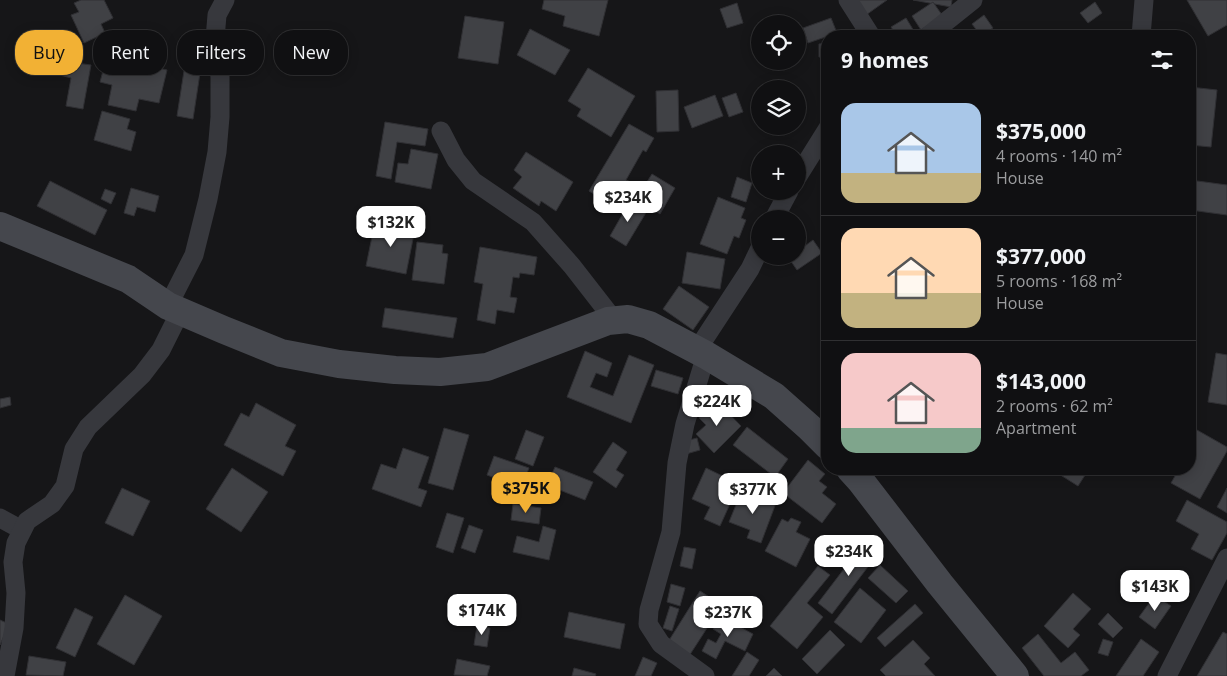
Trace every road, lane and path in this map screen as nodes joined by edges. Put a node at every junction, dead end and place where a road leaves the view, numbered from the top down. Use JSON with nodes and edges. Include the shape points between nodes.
{"nodes":[{"id":1,"x":225,"y":0,"type":"edge"},
{"id":2,"x":848,"y":0,"type":"edge"},
{"id":3,"x":973,"y":0,"type":"edge"},
{"id":4,"x":1144,"y":0,"type":"edge"},
{"id":5,"x":867,"y":30,"type":"edge"},
{"id":6,"x":936,"y":30,"type":"edge"},
{"id":7,"x":1142,"y":30,"type":"edge"},
{"id":8,"x":441,"y":131,"type":"dead end"},
{"id":9,"x":821,"y":139,"type":"edge"},
{"id":10,"x":806,"y":163,"type":"edge"},
{"id":11,"x":0,"y":226,"type":"edge"},
{"id":12,"x":752,"y":265,"type":"edge"},
{"id":13,"x":175,"y":308,"type":"junction"},
{"id":14,"x":614,"y":320,"type":"junction"},
{"id":15,"x":702,"y":352,"type":"junction"},
{"id":16,"x":821,"y":439,"type":"edge"},
{"id":17,"x":855,"y":475,"type":"edge"},
{"id":18,"x":0,"y":518,"type":"edge"},
{"id":19,"x":22,"y":530,"type":"junction"},
{"id":20,"x":1227,"y":558,"type":"edge"},
{"id":21,"x":5,"y":676,"type":"edge"},
{"id":22,"x":705,"y":676,"type":"edge"},
{"id":23,"x":1015,"y":676,"type":"edge"},
{"id":24,"x":1167,"y":676,"type":"edge"}],
"edges":[{"from":1,"to":13,"type":"street","via":[[217,15],[215,38],[220,77],[217,152],[194,255]]},
{"from":2,"to":5,"type":"street"},
{"from":3,"to":6,"type":"street"},
{"from":4,"to":7,"type":"street"},
{"from":8,"to":14,"type":"street","via":[[456,160],[473,181],[533,222]]},
{"from":9,"to":10,"type":"street"},
{"from":11,"to":13,"type":"street","via":[[128,279]]},
{"from":12,"to":15,"type":"street"},
{"from":13,"to":14,"type":"street","via":[[281,353],[339,364],[440,372],[487,367]]},
{"from":13,"to":19,"type":"street","via":[[161,350],[142,375],[88,427],[74,449],[65,486],[52,504],[27,521]]},
{"from":14,"to":15,"type":"street","via":[[628,319],[649,325]]},
{"from":15,"to":16,"type":"street","via":[[774,396]]},
{"from":15,"to":22,"type":"street","via":[[678,463],[670,532],[648,624],[661,644]]},
{"from":17,"to":23,"type":"street"},
{"from":18,"to":19,"type":"street"},
{"from":19,"to":21,"type":"street","via":[[13,562],[16,593],[14,628]]},
{"from":20,"to":24,"type":"street"}]}
